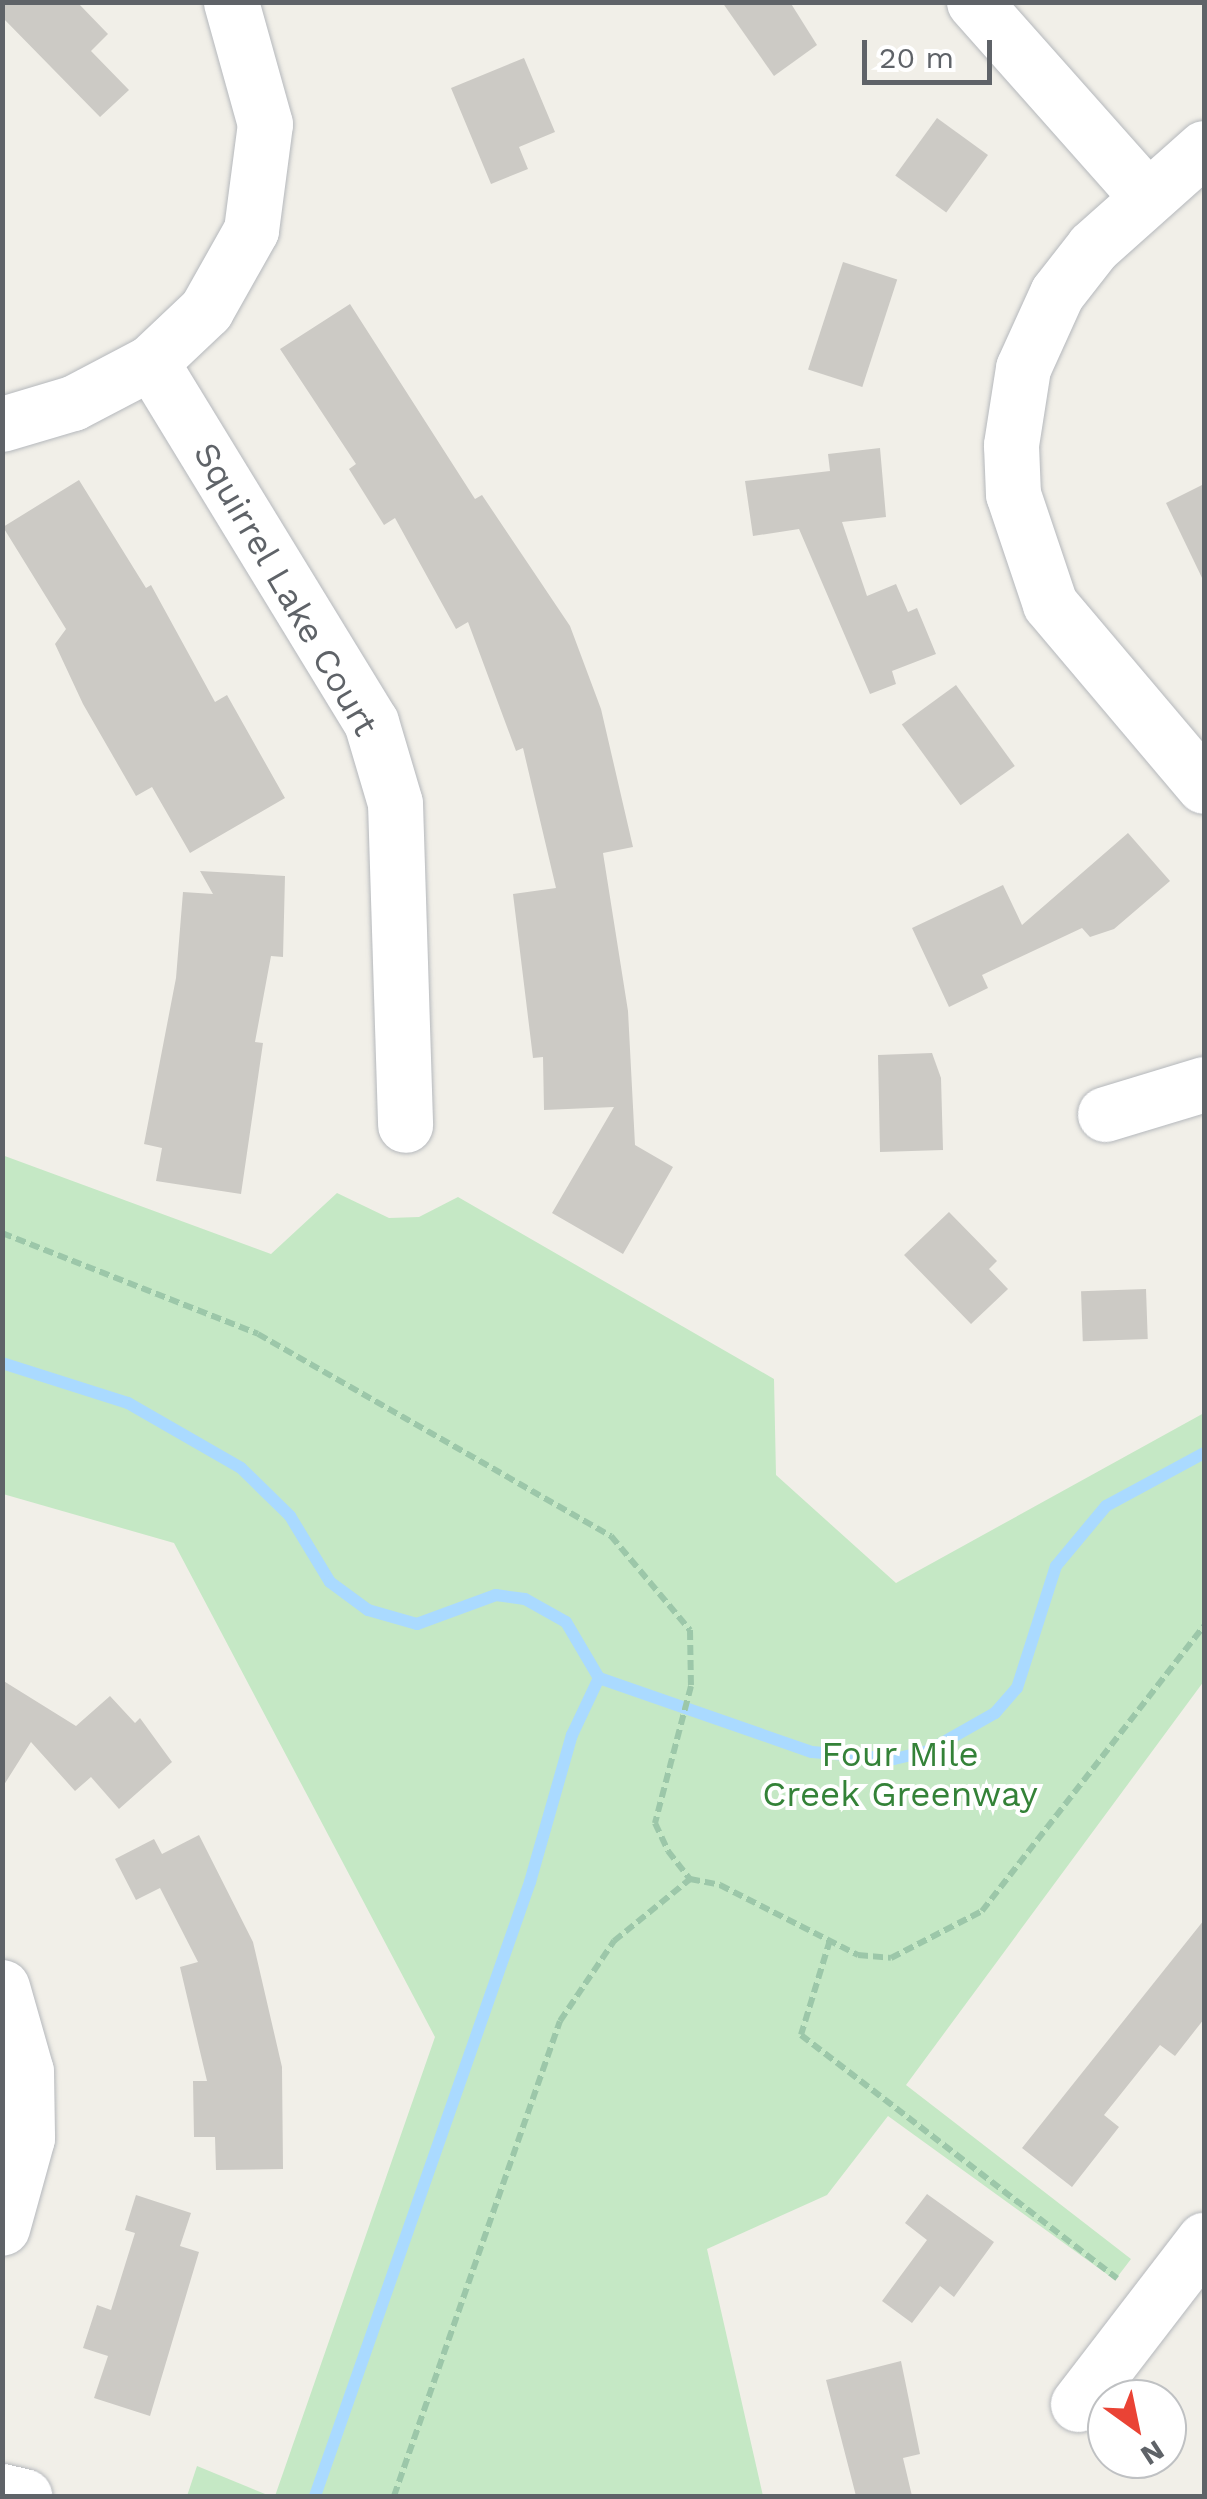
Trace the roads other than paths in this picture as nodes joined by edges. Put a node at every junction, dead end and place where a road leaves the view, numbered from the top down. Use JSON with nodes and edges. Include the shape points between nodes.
{"nodes":[{"id":1,"x":231,"y":2,"type":"edge"},
{"id":2,"x":974,"y":2,"type":"edge"},
{"id":3,"x":1204,"y":148,"type":"edge"},
{"id":4,"x":1147,"y":197,"type":"junction"},
{"id":5,"x":151,"y":362,"type":"junction"},
{"id":6,"x":2,"y":424,"type":"edge"},
{"id":7,"x":1204,"y":786,"type":"edge"},
{"id":8,"x":1204,"y":1084,"type":"edge"},
{"id":9,"x":1106,"y":1114,"type":"dead end"},
{"id":10,"x":405,"y":1126,"type":"dead end"},
{"id":11,"x":2,"y":1987,"type":"edge"},
{"id":12,"x":2,"y":2228,"type":"edge"},
{"id":13,"x":1204,"y":2240,"type":"edge"},
{"id":14,"x":1078,"y":2404,"type":"dead end"},
{"id":15,"x":2,"y":2492,"type":"edge"},
{"id":16,"x":24,"y":2496,"type":"edge"}],
"edges":[{"from":1,"to":5,"type":"street","via":[[265,124],[251,230],[206,310]]},
{"from":2,"to":4,"type":"street"},
{"from":3,"to":4,"type":"street"},
{"from":4,"to":7,"type":"street","via":[[1057,294],[1023,368],[1013,494],[1050,604]]},
{"from":5,"to":6,"type":"street","via":[[73,403]]},
{"from":5,"to":10,"type":"street","name":"Squirrel Lake Court","via":[[371,722],[394,803]]},
{"from":8,"to":9,"type":"street"},
{"from":11,"to":12,"type":"street","via":[[26,2070],[27,2138]]},
{"from":13,"to":14,"type":"street"},
{"from":15,"to":16,"type":"street"}]}
